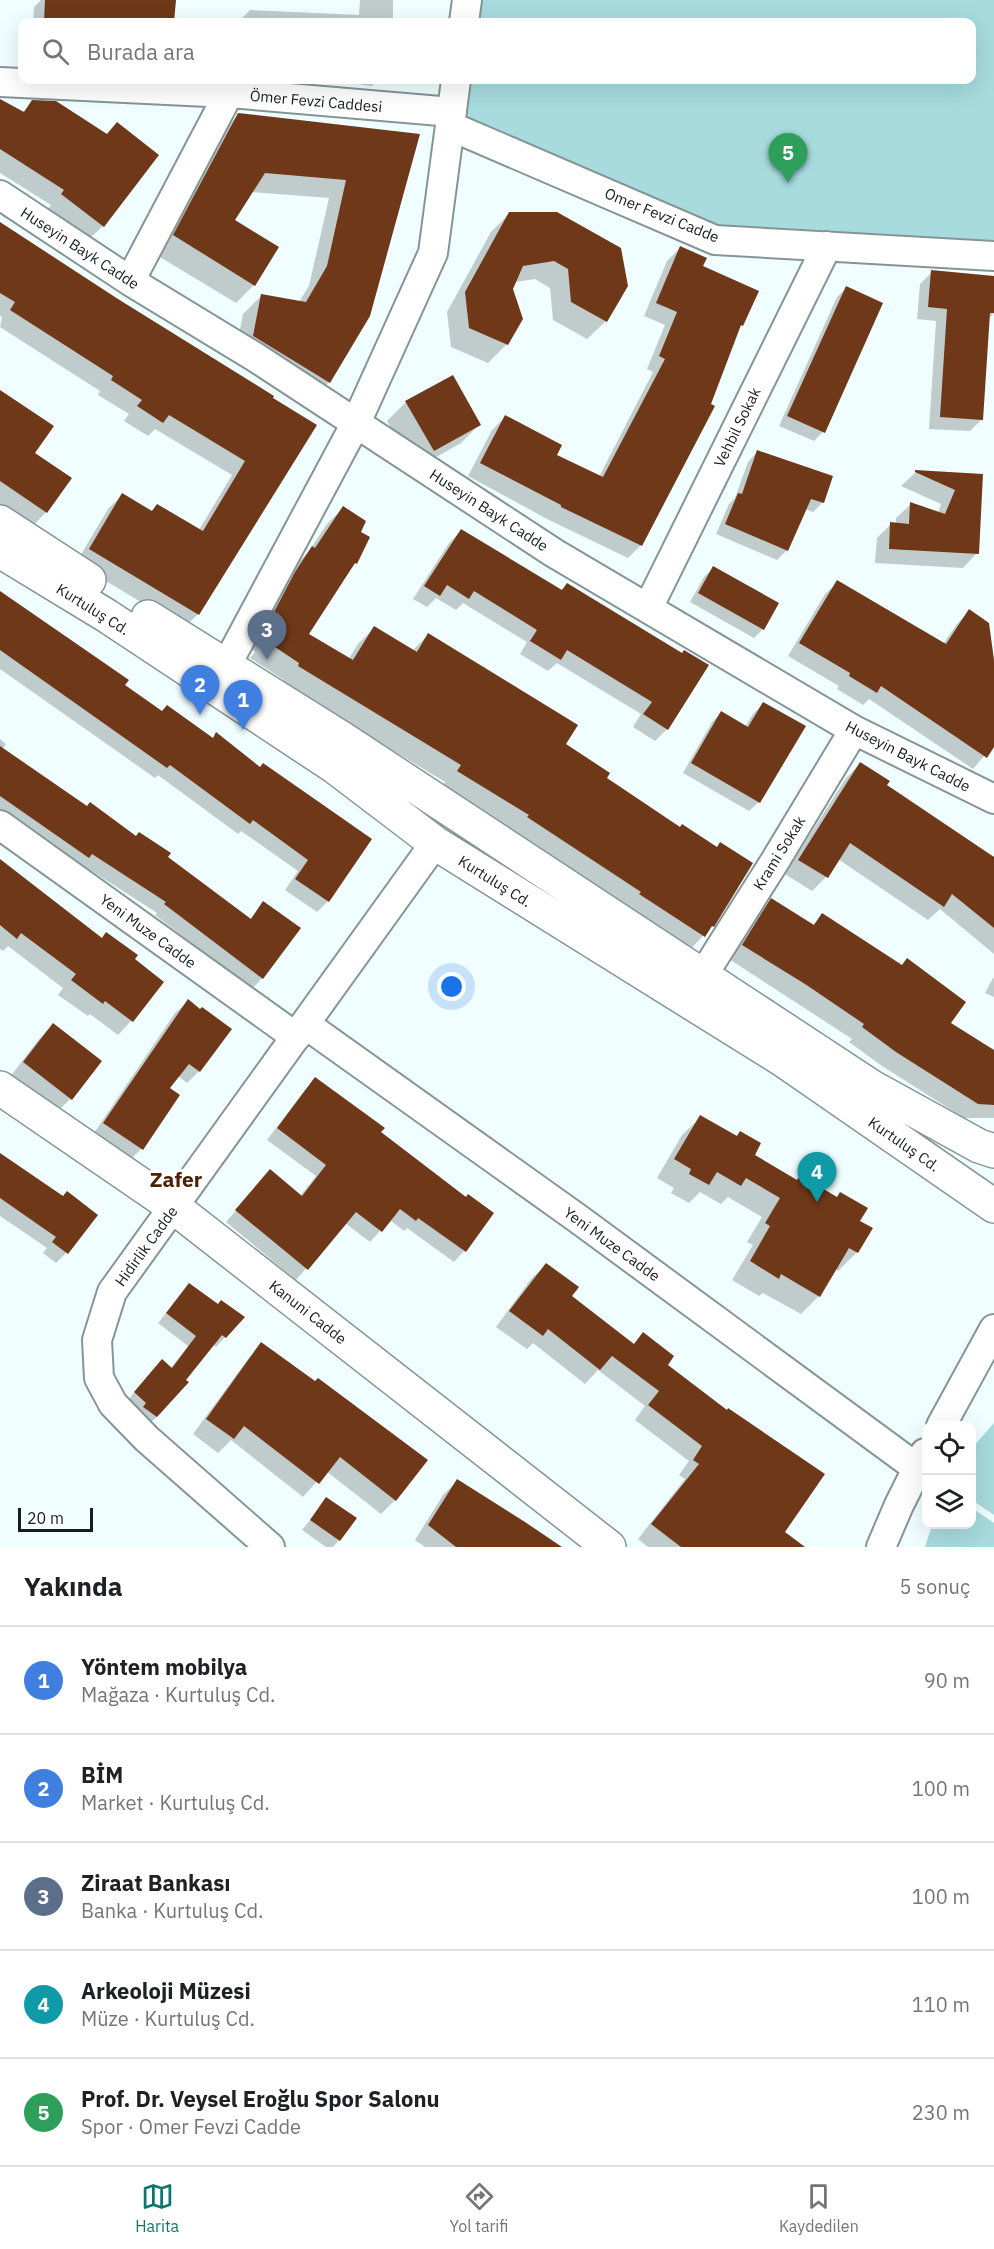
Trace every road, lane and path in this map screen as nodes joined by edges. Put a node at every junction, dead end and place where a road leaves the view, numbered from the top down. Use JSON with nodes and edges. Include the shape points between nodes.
{"nodes":[{"id":1,"x":467,"y":0,"type":"edge"},
{"id":2,"x":465,"y":18,"type":"edge"},
{"id":3,"x":0,"y":82,"type":"edge"},
{"id":4,"x":18,"y":83,"type":"edge"},
{"id":5,"x":42,"y":84,"type":"edge"},
{"id":6,"x":455,"y":84,"type":"edge"},
{"id":7,"x":229,"y":93,"type":"junction"},
{"id":8,"x":451,"y":119,"type":"junction"},
{"id":9,"x":0,"y":195,"type":"edge"},
{"id":10,"x":827,"y":246,"type":"junction"},
{"id":11,"x":994,"y":256,"type":"edge"},
{"id":12,"x":130,"y":281,"type":"junction"},
{"id":13,"x":356,"y":423,"type":"junction"},
{"id":14,"x":0,"y":522,"type":"edge"},
{"id":15,"x":0,"y":551,"type":"edge"},
{"id":16,"x":648,"y":608,"type":"junction"},
{"id":17,"x":226,"y":666,"type":"junction"},
{"id":18,"x":854,"y":730,"type":"junction"},
{"id":19,"x":994,"y":800,"type":"edge"},
{"id":20,"x":0,"y":825,"type":"edge"},
{"id":21,"x":435,"y":843,"type":"junction"},
{"id":22,"x":703,"y":975,"type":"junction"},
{"id":23,"x":300,"y":1030,"type":"junction"},
{"id":24,"x":0,"y":1088,"type":"edge"},
{"id":25,"x":989,"y":1147,"type":"edge"},
{"id":26,"x":994,"y":1206,"type":"edge"},
{"id":27,"x":175,"y":1208,"type":"junction"},
{"id":28,"x":994,"y":1329,"type":"edge"},
{"id":29,"x":943,"y":1421,"type":"edge"},
{"id":30,"x":922,"y":1460,"type":"edge"},
{"id":31,"x":270,"y":1547,"type":"edge"},
{"id":32,"x":609,"y":1547,"type":"edge"},
{"id":33,"x":881,"y":1547,"type":"edge"}],
"edges":[{"from":1,"to":2,"type":"street"},
{"from":3,"to":4,"type":"street","name":"Ömer Fevzi Caddesi"},
{"from":5,"to":7,"type":"street","name":"Ömer Fevzi Caddesi"},
{"from":6,"to":8,"type":"street"},
{"from":7,"to":8,"type":"street","name":"Ömer Fevzi Caddesi"},
{"from":7,"to":12,"type":"street"},
{"from":8,"to":10,"type":"street","name":"Omer Fevzi Cadde","via":[[715,240]]},
{"from":8,"to":13,"type":"street","via":[[433,253]]},
{"from":9,"to":12,"type":"street","name":"Huseyin Bayk Cadde"},
{"from":10,"to":11,"type":"street","name":"Omer Fevzi Cadde"},
{"from":10,"to":16,"type":"street","name":"Vehbil Sokak"},
{"from":12,"to":13,"type":"street","name":"Huseyin Bayk Cadde"},
{"from":13,"to":16,"type":"street","name":"Huseyin Bayk Cadde","via":[[554,553]]},
{"from":13,"to":17,"type":"street"},
{"from":14,"to":17,"type":"main road","name":"Kurtuluş Cd."},
{"from":15,"to":21,"type":"main road","name":"Kurtuluş Cd.","via":[[325,761]]},
{"from":16,"to":18,"type":"street","name":"Huseyin Bayk Cadde"},
{"from":17,"to":22,"type":"main road","name":"Kurtuluş Cd."},
{"from":18,"to":19,"type":"street","name":"Huseyin Bayk Cadde"},
{"from":18,"to":22,"type":"street","name":"Krami Sokak"},
{"from":20,"to":23,"type":"street","name":"Yeni Muze Cadde"},
{"from":21,"to":23,"type":"street","name":"Hidirlik Cadde"},
{"from":21,"to":26,"type":"main road","name":"Kurtuluş Cd.","via":[[783,1060]]},
{"from":22,"to":25,"type":"main road","name":"Kurtuluş Cd.","via":[[872,1087]]},
{"from":23,"to":27,"type":"street","name":"Hidirlik Cadde"},
{"from":23,"to":30,"type":"street","name":"Yeni Muze Cadde"},
{"from":24,"to":27,"type":"main road","name":"Kanuni Cadde"},
{"from":27,"to":31,"type":"street","name":"Hidirlik Cadde","via":[[112,1292],[97,1340],[99,1378],[113,1404],[147,1439]]},
{"from":27,"to":32,"type":"main road","name":"Kanuni Cadde"},
{"from":28,"to":29,"type":"street"},
{"from":30,"to":33,"type":"street"}]}
